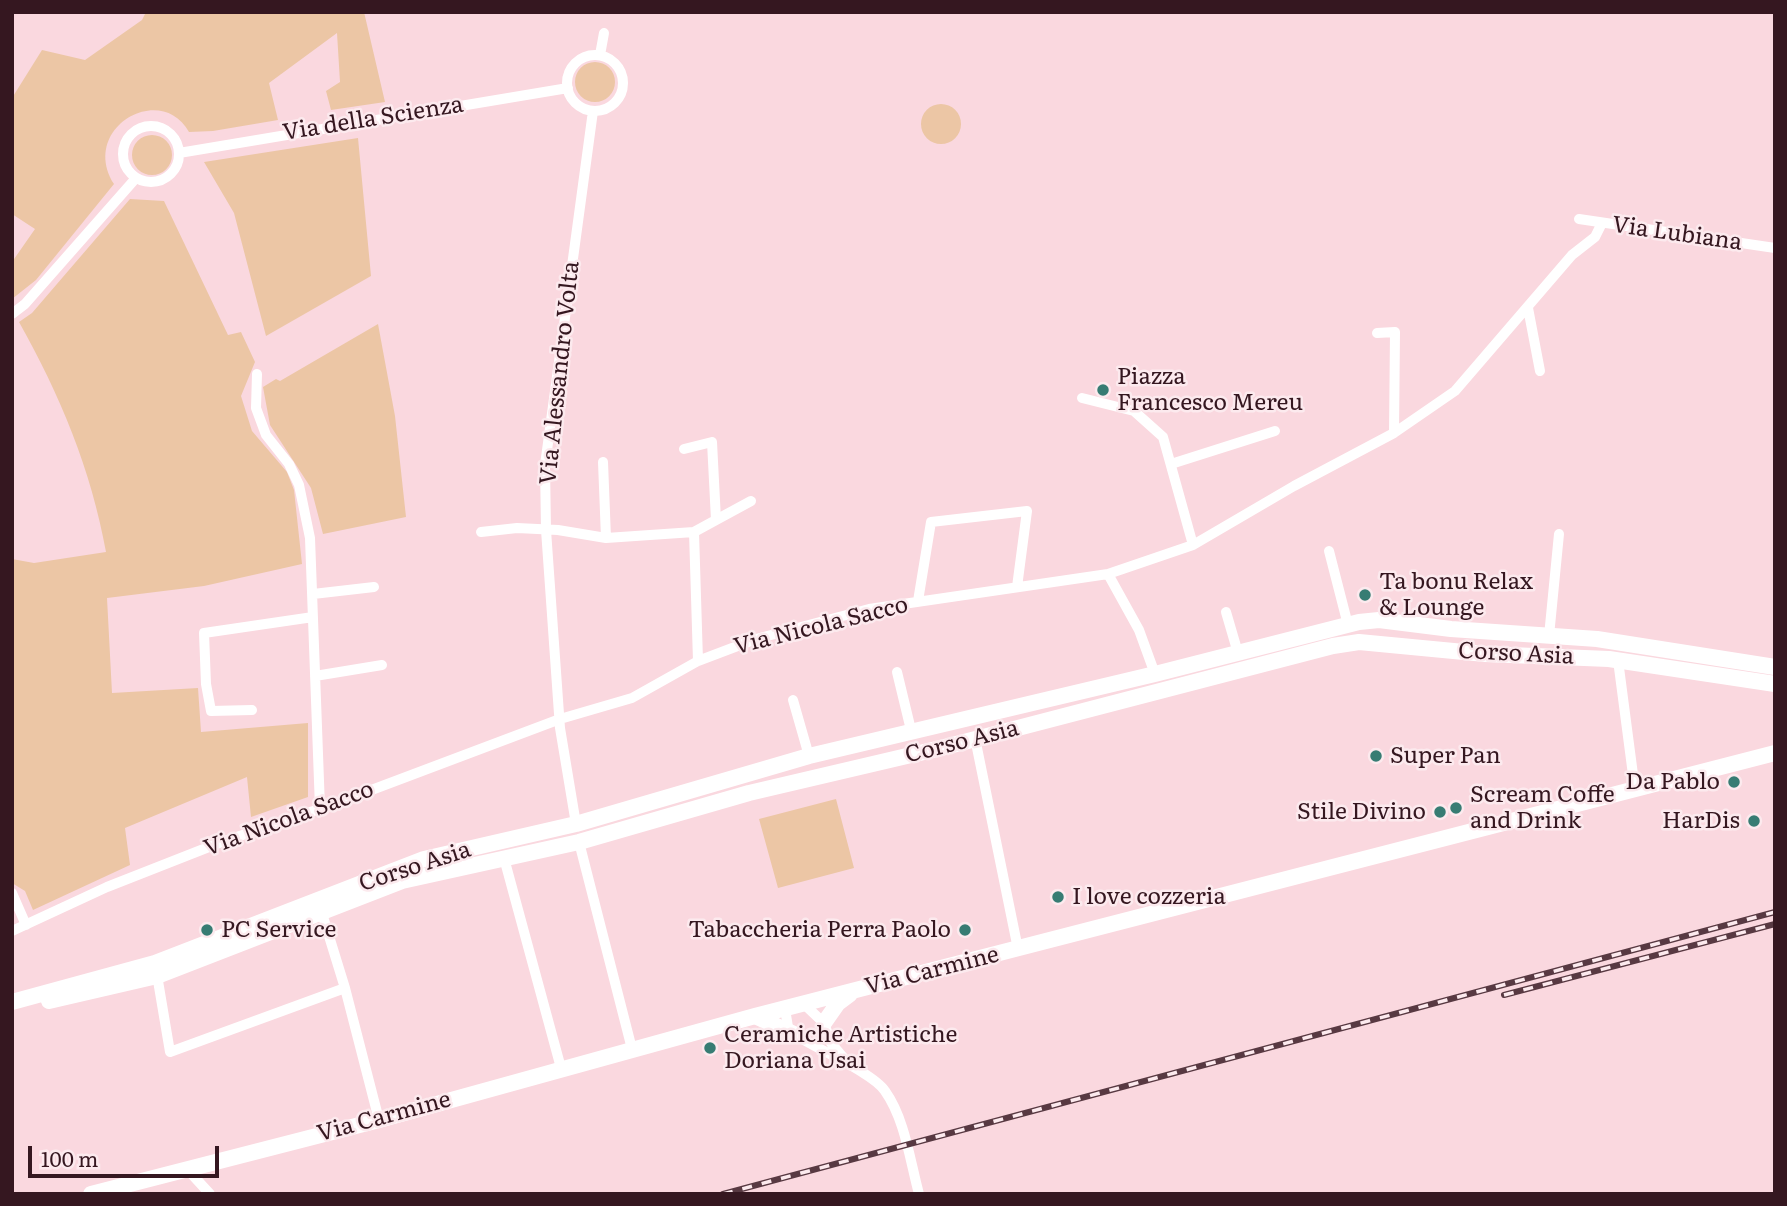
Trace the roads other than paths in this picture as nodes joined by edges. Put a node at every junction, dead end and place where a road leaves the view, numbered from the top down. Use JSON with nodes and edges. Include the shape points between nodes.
{"nodes":[{"id":1,"x":604,"y":33,"type":"dead end"},
{"id":2,"x":600,"y":55,"type":"junction"},
{"id":3,"x":568,"y":88,"type":"junction"},
{"id":4,"x":593,"y":111,"type":"junction"},
{"id":5,"x":179,"y":153,"type":"junction"},
{"id":6,"x":136,"y":178,"type":"junction"},
{"id":7,"x":1579,"y":219,"type":"dead end"},
{"id":8,"x":1602,"y":223,"type":"junction"},
{"id":9,"x":1775,"y":248,"type":"edge"},
{"id":10,"x":1528,"y":308,"type":"junction"},
{"id":11,"x":12,"y":314,"type":"edge"},
{"id":12,"x":1377,"y":333,"type":"dead end"},
{"id":13,"x":1540,"y":371,"type":"dead end"},
{"id":14,"x":257,"y":374,"type":"dead end"},
{"id":15,"x":1082,"y":398,"type":"dead end"},
{"id":16,"x":1275,"y":431,"type":"dead end"},
{"id":17,"x":1394,"y":433,"type":"junction"},
{"id":18,"x":684,"y":449,"type":"dead end"},
{"id":19,"x":603,"y":462,"type":"dead end"},
{"id":20,"x":1171,"y":464,"type":"junction"},
{"id":21,"x":751,"y":501,"type":"dead end"},
{"id":22,"x":716,"y":520,"type":"junction"},
{"id":23,"x":546,"y":530,"type":"junction"},
{"id":24,"x":481,"y":532,"type":"dead end"},
{"id":25,"x":694,"y":532,"type":"junction"},
{"id":26,"x":1559,"y":534,"type":"dead end"},
{"id":27,"x":606,"y":538,"type":"junction"},
{"id":28,"x":1193,"y":545,"type":"junction"},
{"id":29,"x":1329,"y":551,"type":"dead end"},
{"id":30,"x":1108,"y":574,"type":"junction"},
{"id":31,"x":374,"y":587,"type":"dead end"},
{"id":32,"x":1017,"y":587,"type":"junction"},
{"id":33,"x":313,"y":594,"type":"junction"},
{"id":34,"x":918,"y":601,"type":"junction"},
{"id":35,"x":1226,"y":612,"type":"dead end"},
{"id":36,"x":313,"y":617,"type":"junction"},
{"id":37,"x":1348,"y":625,"type":"junction"},
{"id":38,"x":1451,"y":629,"type":"junction"},
{"id":39,"x":1549,"y":636,"type":"junction"},
{"id":40,"x":1448,"y":650,"type":"junction"},
{"id":41,"x":1238,"y":653,"type":"junction"},
{"id":42,"x":1618,"y":660,"type":"junction"},
{"id":43,"x":698,"y":661,"type":"junction"},
{"id":44,"x":382,"y":665,"type":"dead end"},
{"id":45,"x":1775,"y":667,"type":"edge"},
{"id":46,"x":897,"y":672,"type":"dead end"},
{"id":47,"x":1155,"y":674,"type":"junction"},
{"id":48,"x":315,"y":676,"type":"junction"},
{"id":49,"x":1775,"y":684,"type":"edge"},
{"id":50,"x":793,"y":700,"type":"dead end"},
{"id":51,"x":252,"y":710,"type":"dead end"},
{"id":52,"x":560,"y":719,"type":"junction"},
{"id":53,"x":911,"y":730,"type":"junction"},
{"id":54,"x":975,"y":738,"type":"junction"},
{"id":55,"x":1775,"y":753,"type":"edge"},
{"id":56,"x":809,"y":755,"type":"junction"},
{"id":57,"x":1635,"y":790,"type":"junction"},
{"id":58,"x":320,"y":808,"type":"junction"},
{"id":59,"x":576,"y":824,"type":"junction"},
{"id":60,"x":579,"y":842,"type":"junction"},
{"id":61,"x":504,"y":858,"type":"junction"},
{"id":62,"x":12,"y":893,"type":"edge"},
{"id":63,"x":320,"y":908,"type":"junction"},
{"id":64,"x":26,"y":925,"type":"junction"},
{"id":65,"x":12,"y":932,"type":"edge"},
{"id":66,"x":1018,"y":949,"type":"junction"},
{"id":67,"x":156,"y":970,"type":"junction"},
{"id":68,"x":345,"y":988,"type":"junction"},
{"id":69,"x":854,"y":991,"type":"junction"},
{"id":70,"x":12,"y":1002,"type":"edge"},
{"id":71,"x":804,"y":1004,"type":"junction"},
{"id":72,"x":785,"y":1009,"type":"junction"},
{"id":73,"x":12,"y":1012,"type":"edge"},
{"id":74,"x":755,"y":1016,"type":"junction"},
{"id":75,"x":824,"y":1023,"type":"junction"},
{"id":76,"x":794,"y":1034,"type":"junction"},
{"id":77,"x":632,"y":1049,"type":"junction"},
{"id":78,"x":851,"y":1066,"type":"junction"},
{"id":79,"x":561,"y":1068,"type":"junction"},
{"id":80,"x":379,"y":1120,"type":"junction"},
{"id":81,"x":187,"y":1169,"type":"junction"},
{"id":82,"x":91,"y":1194,"type":"edge"},
{"id":83,"x":209,"y":1194,"type":"edge"},
{"id":84,"x":919,"y":1194,"type":"edge"}],
"edges":[{"from":1,"to":2,"type":"street"},
{"from":2,"to":3,"type":"street","via":[[575,63]]},
{"from":2,"to":4,"type":"street","via":[[617,64],[624,82],[610,107]]},
{"from":3,"to":4,"type":"street","via":[[576,103]]},
{"from":3,"to":5,"type":"street","name":"Via della Scienza"},
{"from":4,"to":23,"type":"street","name":"Via Alessandro Volta","via":[[545,465]]},
{"from":5,"to":6,"type":"street","via":[[169,176],[153,183]]},
{"from":5,"to":6,"type":"street","via":[[172,135],[164,129],[136,130],[122,155]]},
{"from":6,"to":11,"type":"street"},
{"from":7,"to":8,"type":"street","name":"Via Lubiana"},
{"from":8,"to":9,"type":"street","name":"Via Lubiana"},
{"from":8,"to":10,"type":"street","name":"Via Nicola Sacco","via":[[1595,237],[1572,255]]},
{"from":10,"to":13,"type":"street"},
{"from":10,"to":17,"type":"street","name":"Via Nicola Sacco","via":[[1455,391]]},
{"from":12,"to":17,"type":"street","via":[[1395,332]]},
{"from":14,"to":33,"type":"street","via":[[256,408],[299,485],[310,538]]},
{"from":15,"to":20,"type":"street","via":[[1144,417],[1163,436]]},
{"from":16,"to":20,"type":"street"},
{"from":17,"to":28,"type":"street","name":"Via Nicola Sacco"},
{"from":18,"to":22,"type":"street","via":[[712,442]]},
{"from":19,"to":27,"type":"street"},
{"from":20,"to":28,"type":"street"},
{"from":21,"to":22,"type":"street"},
{"from":22,"to":25,"type":"street"},
{"from":23,"to":24,"type":"street"},
{"from":23,"to":27,"type":"street"},
{"from":23,"to":52,"type":"street","name":"Via Alessandro Volta"},
{"from":25,"to":27,"type":"street"},
{"from":25,"to":43,"type":"street"},
{"from":26,"to":39,"type":"street"},
{"from":28,"to":30,"type":"street","name":"Via Nicola Sacco"},
{"from":29,"to":37,"type":"street"},
{"from":30,"to":32,"type":"street","name":"Via Nicola Sacco"},
{"from":30,"to":47,"type":"street","via":[[1139,630]]},
{"from":31,"to":33,"type":"street"},
{"from":32,"to":34,"type":"street","name":"Via Nicola Sacco"},
{"from":32,"to":34,"type":"street","via":[[1027,511],[963,517],[931,522]]},
{"from":33,"to":36,"type":"street"},
{"from":34,"to":43,"type":"street","name":"Via Nicola Sacco","via":[[757,639]]},
{"from":35,"to":41,"type":"street"},
{"from":36,"to":48,"type":"street"},
{"from":36,"to":51,"type":"street","via":[[204,633],[211,711]]},
{"from":37,"to":38,"type":"street","name":"Corso Asia","via":[[1379,621]]},
{"from":37,"to":41,"type":"street","name":"Corso Asia"},
{"from":38,"to":39,"type":"street","name":"Corso Asia"},
{"from":38,"to":40,"type":"street"},
{"from":39,"to":45,"type":"street","name":"Corso Asia","via":[[1597,639]]},
{"from":40,"to":42,"type":"street","name":"Corso Asia"},
{"from":40,"to":54,"type":"street","name":"Corso Asia","via":[[1359,642],[1333,646]]},
{"from":41,"to":47,"type":"street","name":"Corso Asia"},
{"from":42,"to":49,"type":"street","name":"Corso Asia"},
{"from":42,"to":57,"type":"street"},
{"from":43,"to":52,"type":"street","name":"Via Nicola Sacco","via":[[632,698]]},
{"from":44,"to":48,"type":"street"},
{"from":46,"to":53,"type":"street"},
{"from":47,"to":53,"type":"street","name":"Corso Asia"},
{"from":48,"to":58,"type":"street"},
{"from":50,"to":56,"type":"street"},
{"from":52,"to":58,"type":"street","name":"Via Nicola Sacco"},
{"from":52,"to":59,"type":"street","name":"Via Alessandro Volta"},
{"from":53,"to":56,"type":"street","name":"Corso Asia"},
{"from":54,"to":60,"type":"street","name":"Corso Asia","via":[[749,793]]},
{"from":54,"to":66,"type":"street"},
{"from":55,"to":57,"type":"street","name":"Via Carmine"},
{"from":56,"to":59,"type":"street","name":"Corso Asia"},
{"from":57,"to":66,"type":"street","name":"Via Carmine"},
{"from":58,"to":64,"type":"street","name":"Via Nicola Sacco","via":[[120,882]]},
{"from":59,"to":63,"type":"street","name":"Corso Asia","via":[[390,870]]},
{"from":60,"to":61,"type":"street","name":"Corso Asia"},
{"from":60,"to":77,"type":"street"},
{"from":61,"to":63,"type":"street","name":"Corso Asia","via":[[402,881]]},
{"from":61,"to":79,"type":"street"},
{"from":62,"to":64,"type":"street"},
{"from":63,"to":67,"type":"street"},
{"from":63,"to":68,"type":"street"},
{"from":64,"to":65,"type":"street","name":"Via Nicola Sacco"},
{"from":66,"to":69,"type":"street","name":"Via Carmine"},
{"from":67,"to":68,"type":"street","via":[[170,1052]]},
{"from":67,"to":70,"type":"street"},
{"from":67,"to":73,"type":"street"},
{"from":68,"to":80,"type":"street"},
{"from":69,"to":71,"type":"street","name":"Via Carmine"},
{"from":69,"to":75,"type":"street"},
{"from":71,"to":72,"type":"street","name":"Via Carmine"},
{"from":71,"to":75,"type":"street"},
{"from":72,"to":74,"type":"street","name":"Via Carmine"},
{"from":72,"to":76,"type":"street"},
{"from":74,"to":76,"type":"street"},
{"from":74,"to":77,"type":"street","name":"Via Carmine"},
{"from":75,"to":78,"type":"street","via":[[831,1043]]},
{"from":76,"to":78,"type":"street"},
{"from":77,"to":79,"type":"street","name":"Via Carmine"},
{"from":78,"to":84,"type":"street","via":[[885,1090],[900,1122]]},
{"from":79,"to":80,"type":"street","name":"Via Carmine"},
{"from":80,"to":81,"type":"street","name":"Via Carmine"},
{"from":81,"to":82,"type":"street","name":"Via Carmine"},
{"from":81,"to":83,"type":"street"}]}
